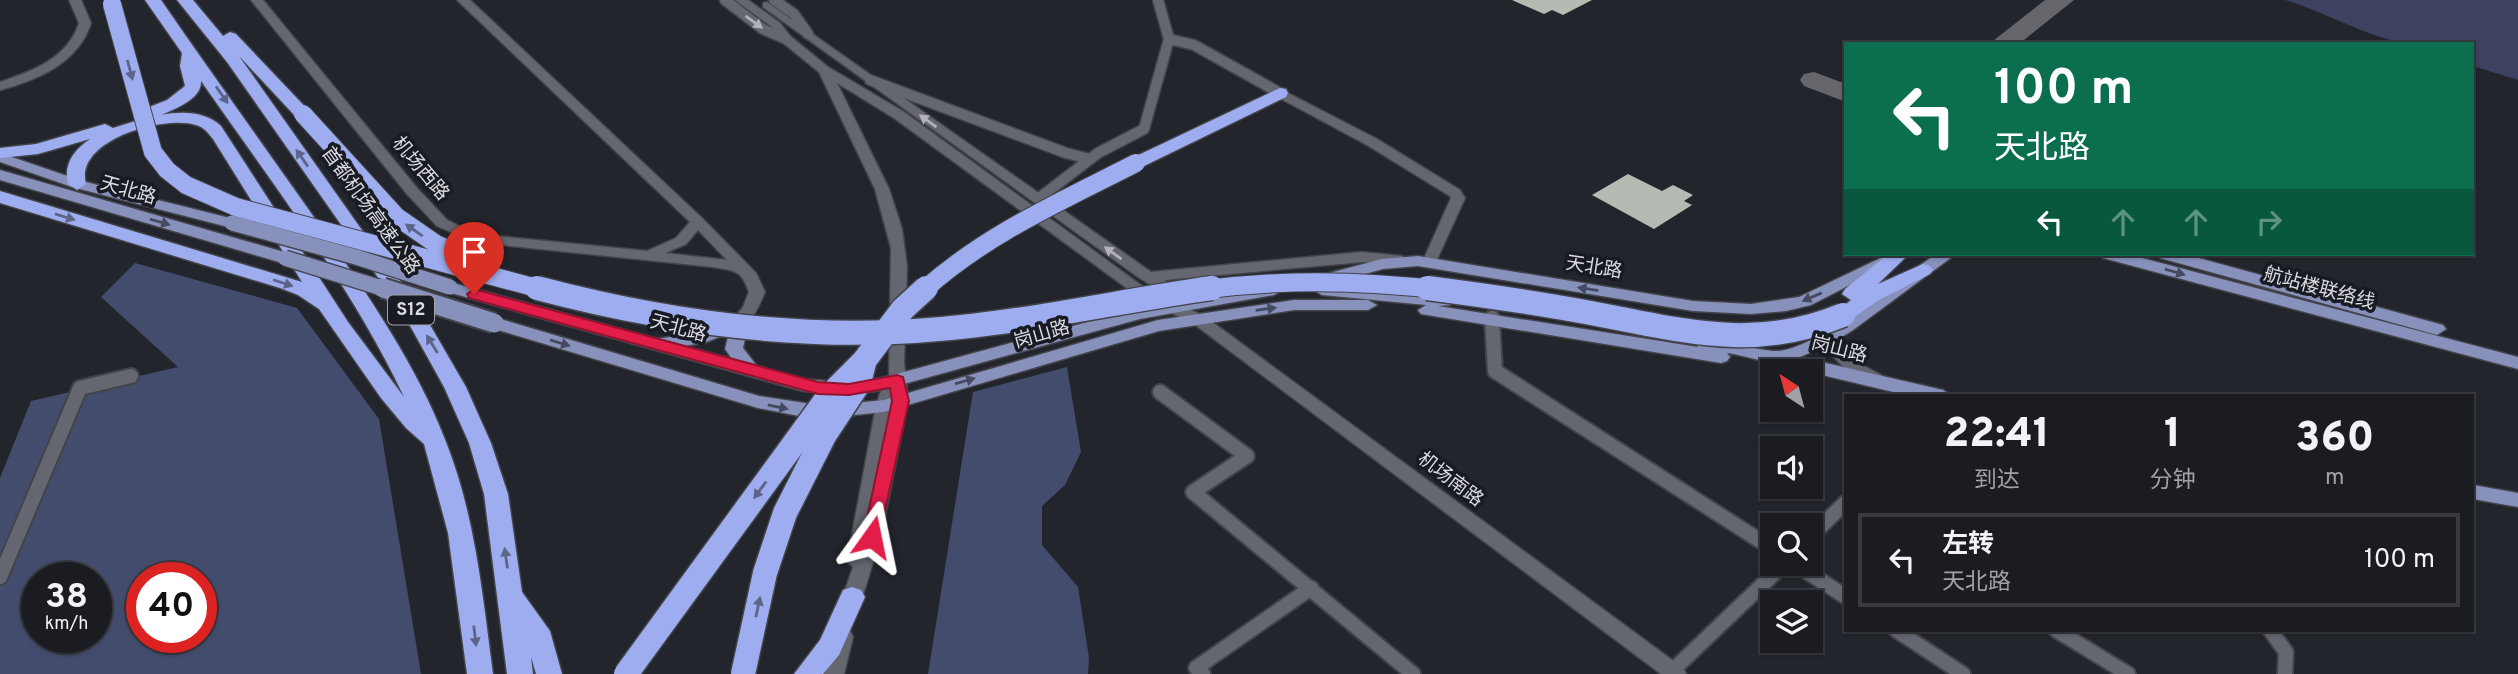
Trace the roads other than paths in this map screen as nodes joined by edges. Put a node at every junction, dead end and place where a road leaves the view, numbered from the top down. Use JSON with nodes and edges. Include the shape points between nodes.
{"nodes":[{"id":1,"x":75,"y":0,"type":"edge"},
{"id":2,"x":153,"y":0,"type":"edge"},
{"id":3,"x":185,"y":0,"type":"edge"},
{"id":4,"x":195,"y":0,"type":"edge"},
{"id":5,"x":257,"y":0,"type":"edge"},
{"id":6,"x":463,"y":0,"type":"edge"},
{"id":7,"x":725,"y":0,"type":"edge"},
{"id":8,"x":741,"y":0,"type":"edge"},
{"id":9,"x":759,"y":0,"type":"edge"},
{"id":10,"x":774,"y":0,"type":"edge"},
{"id":11,"x":1158,"y":0,"type":"edge"},
{"id":12,"x":111,"y":2,"type":"edge"},
{"id":13,"x":808,"y":34,"type":"junction"},
{"id":14,"x":786,"y":39,"type":"junction"},
{"id":15,"x":1169,"y":39,"type":"junction"},
{"id":16,"x":186,"y":48,"type":"junction"},
{"id":17,"x":845,"y":61,"type":"junction"},
{"id":18,"x":824,"y":69,"type":"junction"},
{"id":19,"x":870,"y":79,"type":"junction"},
{"id":20,"x":0,"y":86,"type":"edge"},
{"id":21,"x":1280,"y":93,"type":"junction"},
{"id":22,"x":0,"y":155,"type":"edge"},
{"id":23,"x":1090,"y":159,"type":"junction"},
{"id":24,"x":0,"y":175,"type":"edge"},
{"id":25,"x":77,"y":184,"type":"junction"},
{"id":26,"x":0,"y":197,"type":"edge"},
{"id":27,"x":1038,"y":199,"type":"junction"},
{"id":28,"x":698,"y":222,"type":"junction"},
{"id":29,"x":647,"y":255,"type":"junction"},
{"id":30,"x":1897,"y":256,"type":"edge"},
{"id":31,"x":1898,"y":256,"type":"edge"},
{"id":32,"x":1945,"y":256,"type":"edge"},
{"id":33,"x":2117,"y":256,"type":"edge"},
{"id":34,"x":2173,"y":256,"type":"edge"},
{"id":35,"x":1402,"y":261,"type":"junction"},
{"id":36,"x":1430,"y":263,"type":"junction"},
{"id":37,"x":742,"y":268,"type":"junction"},
{"id":38,"x":1923,"y":270,"type":"junction"},
{"id":39,"x":1149,"y":277,"type":"junction"},
{"id":40,"x":1279,"y":289,"type":"junction"},
{"id":41,"x":1171,"y":308,"type":"junction"},
{"id":42,"x":331,"y":312,"type":"junction"},
{"id":43,"x":1194,"y":312,"type":"junction"},
{"id":44,"x":1837,"y":313,"type":"junction"},
{"id":45,"x":1492,"y":318,"type":"junction"},
{"id":46,"x":740,"y":321,"type":"junction"},
{"id":47,"x":1828,"y":340,"type":"junction"},
{"id":48,"x":642,"y":341,"type":"junction"},
{"id":49,"x":2518,"y":352,"type":"edge"},
{"id":50,"x":1776,"y":358,"type":"junction"},
{"id":51,"x":864,"y":361,"type":"junction"},
{"id":52,"x":2518,"y":363,"type":"edge"},
{"id":53,"x":750,"y":370,"type":"junction"},
{"id":54,"x":131,"y":376,"type":"dead end"},
{"id":55,"x":897,"y":381,"type":"junction"},
{"id":56,"x":1891,"y":386,"type":"junction"},
{"id":57,"x":1160,"y":392,"type":"dead end"},
{"id":58,"x":1932,"y":394,"type":"edge"},
{"id":59,"x":892,"y":404,"type":"junction"},
{"id":60,"x":438,"y":449,"type":"junction"},
{"id":61,"x":2474,"y":492,"type":"edge"},
{"id":62,"x":2518,"y":500,"type":"edge"},
{"id":63,"x":1844,"y":504,"type":"edge"},
{"id":64,"x":1823,"y":524,"type":"edge"},
{"id":65,"x":1760,"y":541,"type":"edge"},
{"id":66,"x":1772,"y":576,"type":"edge"},
{"id":67,"x":1814,"y":576,"type":"edge"},
{"id":68,"x":0,"y":577,"type":"edge"},
{"id":69,"x":1311,"y":588,"type":"junction"},
{"id":70,"x":511,"y":594,"type":"junction"},
{"id":71,"x":1844,"y":596,"type":"edge"},
{"id":72,"x":852,"y":597,"type":"junction"},
{"id":73,"x":1899,"y":632,"type":"edge"},
{"id":74,"x":2059,"y":632,"type":"edge"},
{"id":75,"x":2271,"y":632,"type":"edge"},
{"id":76,"x":1672,"y":673,"type":"edge"},
{"id":77,"x":480,"y":674,"type":"edge"},
{"id":78,"x":520,"y":674,"type":"edge"},
{"id":79,"x":549,"y":674,"type":"edge"},
{"id":80,"x":626,"y":674,"type":"edge"},
{"id":81,"x":743,"y":674,"type":"edge"},
{"id":82,"x":807,"y":674,"type":"edge"},
{"id":83,"x":834,"y":674,"type":"edge"},
{"id":84,"x":1203,"y":674,"type":"edge"},
{"id":85,"x":1413,"y":674,"type":"edge"},
{"id":86,"x":1963,"y":674,"type":"edge"},
{"id":87,"x":2128,"y":674,"type":"edge"},
{"id":88,"x":2285,"y":674,"type":"edge"}],
"edges":[{"from":1,"to":20,"type":"street","via":[[85,23],[76,45],[45,67]]},
{"from":2,"to":16,"type":"highway","number":"S12"},
{"from":70,"to":3,"type":"highway","name":"首都机场高速公路","number":"S12","one_way":true,"via":[[489,471],[439,356],[233,59]]},
{"from":44,"to":4,"type":"highway","one_way":true,"bridge":true,"via":[[1771,326],[1721,326],[1443,280],[1330,272],[1211,280],[919,322],[820,324],[719,316],[572,286],[436,244],[397,218]]},
{"from":5,"to":29,"type":"street","name":"机场西路","via":[[412,191],[450,229],[509,243]]},
{"from":6,"to":28,"type":"street"},
{"from":7,"to":14,"type":"street","one_way":true,"via":[[763,29]]},
{"from":8,"to":14,"type":"street","via":[[776,25]]},
{"from":9,"to":13,"type":"street","name":"机场南路"},
{"from":10,"to":13,"type":"street","via":[[794,14]]},
{"from":11,"to":15,"type":"street"},
{"from":12,"to":44,"type":"highway","one_way":true,"bridge":true,"via":[[153,152],[178,182],[257,212],[657,317],[805,334],[895,332],[1033,317],[1207,289],[1330,280],[1477,294],[1738,337],[1798,333],[1821,326]]},
{"from":13,"to":17,"type":"street","name":"机场南路"},
{"from":14,"to":18,"type":"street"},
{"from":15,"to":21,"type":"street","via":[[1194,45]]},
{"from":15,"to":23,"type":"street","via":[[1144,129]]},
{"from":16,"to":22,"type":"highway","via":[[194,85],[173,104],[58,144]]},
{"from":16,"to":60,"type":"highway","number":"S12","one_way":true,"via":[[377,326]]},
{"from":17,"to":18,"type":"street"},
{"from":17,"to":19,"type":"street","name":"机场南路"},
{"from":18,"to":41,"type":"street","via":[[899,115],[1144,294]]},
{"from":18,"to":55,"type":"street","via":[[862,144],[895,230],[900,273]]},
{"from":19,"to":23,"type":"street"},
{"from":27,"to":19,"type":"street","name":"机场南路","one_way":true},
{"from":21,"to":36,"type":"street","via":[[1455,193],[1458,198]]},
{"from":21,"to":51,"type":"highway","bridge":true,"via":[[1001,232],[952,265],[903,309]]},
{"from":22,"to":25,"type":"main road","name":"天北路"},
{"from":23,"to":27,"type":"street"},
{"from":24,"to":59,"type":"main road","name":"天北路","one_way":true,"bridge":true,"via":[[783,408],[825,412]]},
{"from":25,"to":42,"type":"highway","via":[[79,159],[103,139],[158,121],[205,122],[258,192]]},
{"from":25,"to":48,"type":"main road","name":"天北路","bridge":true,"via":[[356,257]]},
{"from":26,"to":42,"type":"highway","one_way":true,"via":[[287,284],[312,294]]},
{"from":39,"to":27,"type":"street","name":"机场南路","one_way":true},
{"from":28,"to":29,"type":"street","via":[[681,241]]},
{"from":28,"to":37,"type":"street"},
{"from":29,"to":37,"type":"street","name":"机场西路"},
{"from":30,"to":36,"type":"main road","name":"天北路","one_way":true,"via":[[1805,301],[1751,309],[1693,306]]},
{"from":31,"to":44,"type":"highway"},
{"from":32,"to":38,"type":"main road"},
{"from":33,"to":52,"type":"main road","name":"航站楼联络线","one_way":true},
{"from":34,"to":49,"type":"main road","name":"航站楼联络线"},
{"from":35,"to":36,"type":"main road","name":"天北路"},
{"from":35,"to":39,"type":"street","via":[[1362,257]]},
{"from":35,"to":40,"type":"main road","name":"天北路"},
{"from":37,"to":46,"type":"street","via":[[757,292]]},
{"from":38,"to":44,"type":"highway"},
{"from":38,"to":47,"type":"main road"},
{"from":39,"to":43,"type":"street","name":"机场南路"},
{"from":40,"to":43,"type":"main road","name":"天北路"},
{"from":40,"to":50,"type":"main road","name":"天北路","via":[[1462,304],[1740,348]]},
{"from":41,"to":43,"type":"main road","name":"岗山路"},
{"from":41,"to":55,"type":"main road","name":"岗山路"},
{"from":42,"to":60,"type":"highway","via":[[407,416]]},
{"from":43,"to":45,"type":"main road","one_way":true,"via":[[1322,303]]},
{"from":59,"to":43,"type":"main road","name":"岗山路","one_way":true},
{"from":43,"to":76,"type":"street","name":"机场南路"},
{"from":45,"to":50,"type":"main road","via":[[1745,361]]},
{"from":45,"to":65,"type":"street","via":[[1495,371]]},
{"from":46,"to":48,"type":"main road","via":[[683,341]]},
{"from":46,"to":53,"type":"main road","via":[[734,349]]},
{"from":47,"to":50,"type":"main road"},
{"from":47,"to":56,"type":"street","name":"岗山路","via":[[1854,368]]},
{"from":48,"to":53,"type":"main road","name":"天北路"},
{"from":50,"to":56,"type":"main road","name":"岗山路"},
{"from":51,"to":80,"type":"highway","one_way":true,"bridge":true,"via":[[828,397]]},
{"from":81,"to":51,"type":"highway","one_way":true,"bridge":true,"via":[[765,573],[785,513],[824,436],[859,383]]},
{"from":53,"to":55,"type":"main road","name":"天北路","via":[[833,389]]},
{"from":54,"to":68,"type":"street","via":[[80,388]]},
{"from":55,"to":59,"type":"street","via":[[888,393]]},
{"from":56,"to":58,"type":"main road","name":"岗山路"},
{"from":57,"to":69,"type":"street","via":[[1247,456],[1193,492]]},
{"from":59,"to":72,"type":"street","via":[[859,538]]},
{"from":60,"to":77,"type":"highway","number":"S12","one_way":true,"via":[[464,552]]},
{"from":61,"to":62,"type":"main road"},
{"from":63,"to":64,"type":"street"},
{"from":66,"to":76,"type":"street"},
{"from":67,"to":71,"type":"street"},
{"from":69,"to":84,"type":"street","via":[[1196,667]]},
{"from":69,"to":85,"type":"street"},
{"from":70,"to":78,"type":"highway","name":"首都机场高速公路","number":"S12"},
{"from":70,"to":79,"type":"highway","via":[[537,631]]},
{"from":72,"to":82,"type":"highway","via":[[830,647]]},
{"from":72,"to":83,"type":"street"},
{"from":73,"to":86,"type":"street"},
{"from":74,"to":87,"type":"street"},
{"from":75,"to":88,"type":"street","via":[[2286,652]]}]}
